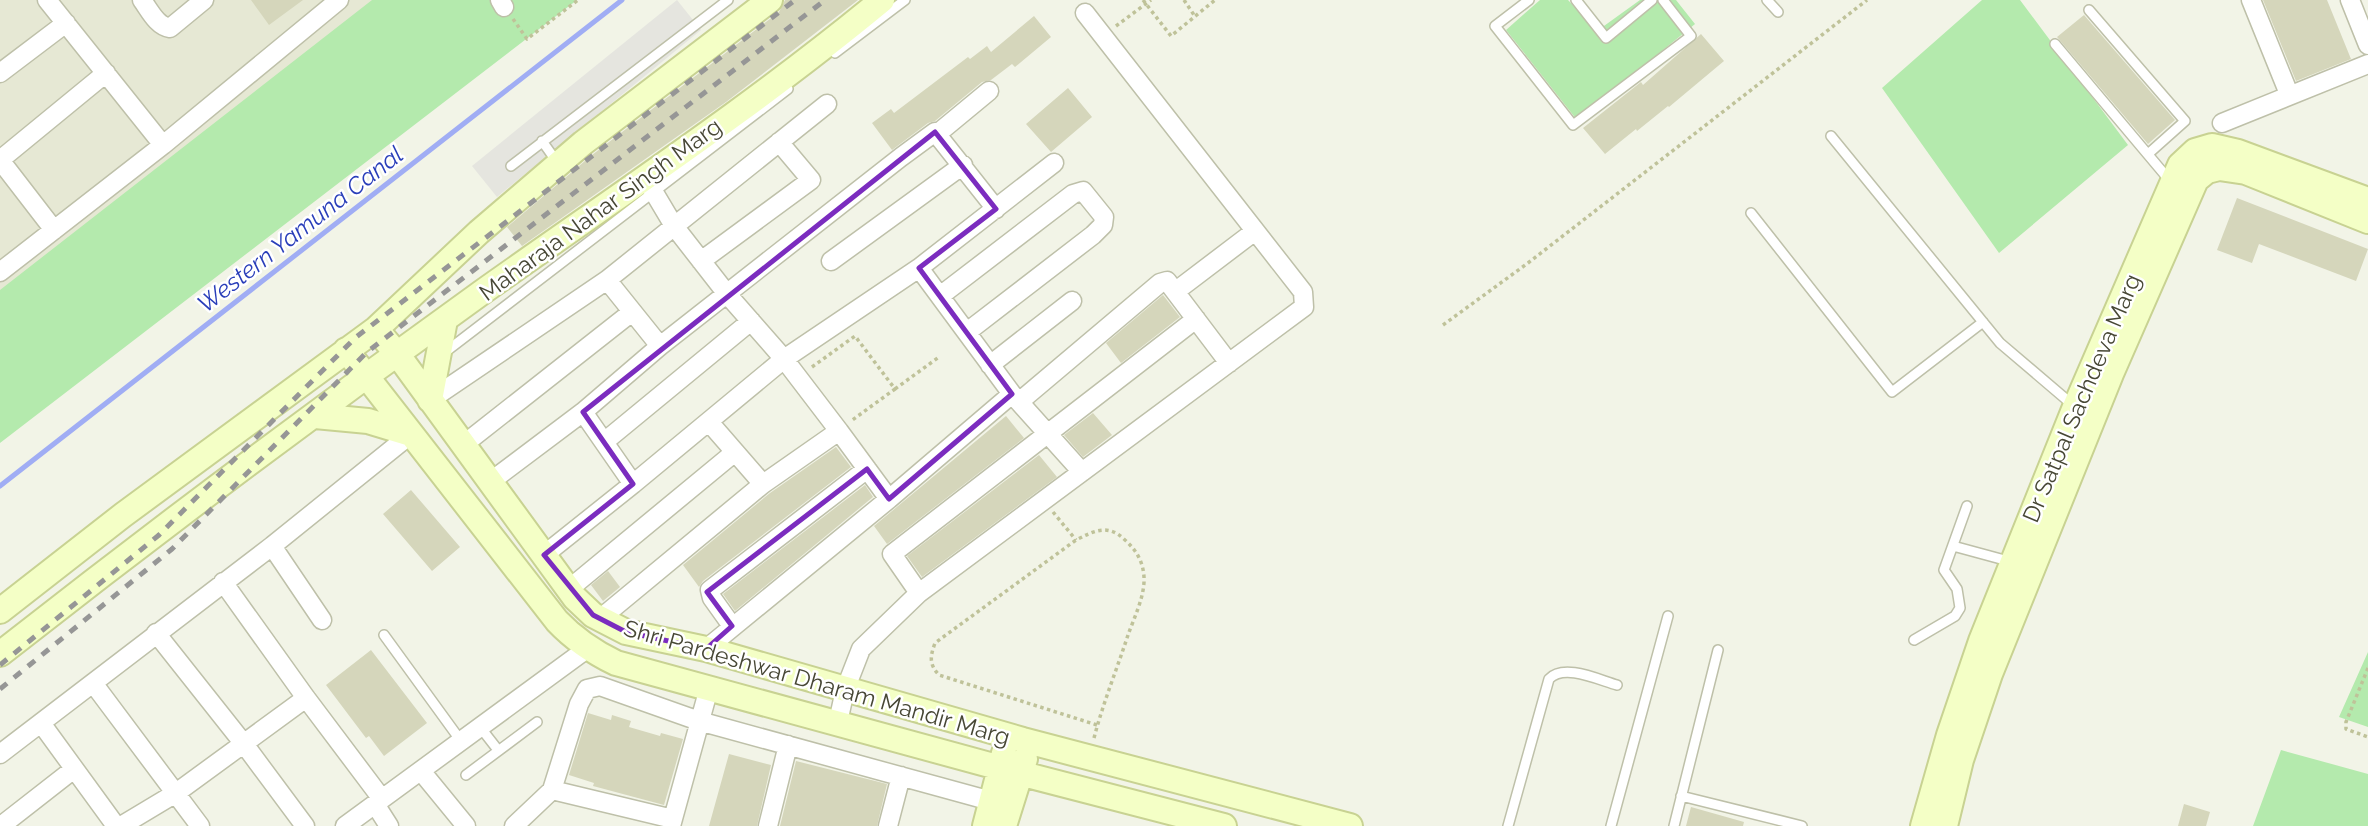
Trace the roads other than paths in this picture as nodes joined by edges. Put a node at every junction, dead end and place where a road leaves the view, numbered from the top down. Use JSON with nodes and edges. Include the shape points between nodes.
{"nodes":[{"id":1,"x":47,"y":0,"type":"edge"},
{"id":2,"x":142,"y":0,"type":"edge"},
{"id":3,"x":204,"y":0,"type":"edge"},
{"id":4,"x":339,"y":0,"type":"edge"},
{"id":5,"x":728,"y":0,"type":"edge"},
{"id":6,"x":770,"y":0,"type":"edge"},
{"id":7,"x":882,"y":0,"type":"edge"},
{"id":8,"x":905,"y":0,"type":"edge"},
{"id":9,"x":1529,"y":0,"type":"edge"},
{"id":10,"x":1576,"y":0,"type":"edge"},
{"id":11,"x":1652,"y":0,"type":"edge"},
{"id":12,"x":1663,"y":0,"type":"edge"},
{"id":13,"x":1767,"y":0,"type":"edge"},
{"id":14,"x":2250,"y":0,"type":"edge"},
{"id":15,"x":2350,"y":0,"type":"edge"},
{"id":16,"x":2089,"y":10,"type":"dead end"},
{"id":17,"x":1778,"y":12,"type":"dead end"},
{"id":18,"x":1085,"y":13,"type":"dead end"},
{"id":19,"x":65,"y":23,"type":"junction"},
{"id":20,"x":2055,"y":44,"type":"dead end"},
{"id":21,"x":2368,"y":45,"type":"edge"},
{"id":22,"x":828,"y":58,"type":"dead end"},
{"id":23,"x":2368,"y":64,"type":"edge"},
{"id":24,"x":106,"y":73,"type":"junction"},
{"id":25,"x":0,"y":74,"type":"edge"},
{"id":26,"x":796,"y":83,"type":"dead end"},
{"id":27,"x":989,"y":91,"type":"dead end"},
{"id":28,"x":2289,"y":94,"type":"junction"},
{"id":29,"x":827,"y":104,"type":"dead end"},
{"id":30,"x":2222,"y":123,"type":"dead end"},
{"id":31,"x":937,"y":134,"type":"junction"},
{"id":32,"x":1831,"y":136,"type":"dead end"},
{"id":33,"x":542,"y":141,"type":"junction"},
{"id":34,"x":779,"y":142,"type":"junction"},
{"id":35,"x":163,"y":145,"type":"junction"},
{"id":36,"x":2148,"y":154,"type":"junction"},
{"id":37,"x":0,"y":160,"type":"edge"},
{"id":38,"x":1054,"y":163,"type":"dead end"},
{"id":39,"x":558,"y":164,"type":"junction"},
{"id":40,"x":963,"y":165,"type":"junction"},
{"id":41,"x":511,"y":166,"type":"dead end"},
{"id":42,"x":650,"y":186,"type":"junction"},
{"id":43,"x":2180,"y":190,"type":"junction"},
{"id":44,"x":2368,"y":200,"type":"edge"},
{"id":45,"x":996,"y":209,"type":"junction"},
{"id":46,"x":1751,"y":214,"type":"dead end"},
{"id":47,"x":2368,"y":221,"type":"edge"},
{"id":48,"x":674,"y":226,"type":"junction"},
{"id":49,"x":54,"y":230,"type":"junction"},
{"id":50,"x":1255,"y":230,"type":"junction"},
{"id":51,"x":571,"y":243,"type":"junction"},
{"id":52,"x":701,"y":261,"type":"junction"},
{"id":53,"x":831,"y":261,"type":"dead end"},
{"id":54,"x":919,"y":268,"type":"junction"},
{"id":55,"x":0,"y":272,"type":"edge"},
{"id":56,"x":607,"y":280,"type":"junction"},
{"id":57,"x":1177,"y":291,"type":"junction"},
{"id":58,"x":727,"y":295,"type":"junction"},
{"id":59,"x":940,"y":296,"type":"junction"},
{"id":60,"x":1072,"y":301,"type":"dead end"},
{"id":61,"x":632,"y":312,"type":"junction"},
{"id":62,"x":1196,"y":319,"type":"junction"},
{"id":63,"x":445,"y":320,"type":"junction"},
{"id":64,"x":751,"y":321,"type":"junction"},
{"id":65,"x":1983,"y":322,"type":"junction"},
{"id":66,"x":376,"y":329,"type":"junction"},
{"id":67,"x":967,"y":332,"type":"junction"},
{"id":68,"x":660,"y":346,"type":"junction"},
{"id":69,"x":346,"y":350,"type":"junction"},
{"id":70,"x":398,"y":355,"type":"junction"},
{"id":71,"x":437,"y":359,"type":"junction"},
{"id":72,"x":784,"y":359,"type":"junction"},
{"id":73,"x":1229,"y":363,"type":"junction"},
{"id":74,"x":990,"y":365,"type":"junction"},
{"id":75,"x":367,"y":377,"type":"junction"},
{"id":76,"x":1016,"y":398,"type":"junction"},
{"id":77,"x":430,"y":400,"type":"junction"},
{"id":78,"x":583,"y":412,"type":"junction"},
{"id":79,"x":2085,"y":412,"type":"junction"},
{"id":80,"x":315,"y":415,"type":"junction"},
{"id":81,"x":709,"y":422,"type":"junction"},
{"id":82,"x":844,"y":427,"type":"junction"},
{"id":83,"x":411,"y":434,"type":"junction"},
{"id":84,"x":1048,"y":434,"type":"junction"},
{"id":85,"x":604,"y":442,"type":"junction"},
{"id":86,"x":463,"y":445,"type":"junction"},
{"id":87,"x":735,"y":452,"type":"junction"},
{"id":88,"x":867,"y":469,"type":"junction"},
{"id":89,"x":1082,"y":472,"type":"junction"},
{"id":90,"x":490,"y":482,"type":"junction"},
{"id":91,"x":633,"y":484,"type":"junction"},
{"id":92,"x":763,"y":484,"type":"junction"},
{"id":93,"x":889,"y":499,"type":"junction"},
{"id":94,"x":1967,"y":506,"type":"dead end"},
{"id":95,"x":1953,"y":546,"type":"junction"},
{"id":96,"x":272,"y":547,"type":"junction"},
{"id":97,"x":544,"y":555,"type":"junction"},
{"id":98,"x":2013,"y":562,"type":"junction"},
{"id":99,"x":223,"y":582,"type":"junction"},
{"id":100,"x":569,"y":589,"type":"junction"},
{"id":101,"x":919,"y":593,"type":"junction"},
{"id":102,"x":0,"y":611,"type":"edge"},
{"id":103,"x":1668,"y":616,"type":"dead end"},
{"id":104,"x":601,"y":618,"type":"junction"},
{"id":105,"x":323,"y":620,"type":"dead end"},
{"id":106,"x":732,"y":626,"type":"junction"},
{"id":107,"x":156,"y":633,"type":"junction"},
{"id":108,"x":384,"y":635,"type":"dead end"},
{"id":109,"x":1914,"y":640,"type":"dead end"},
{"id":110,"x":588,"y":648,"type":"junction"},
{"id":111,"x":706,"y":649,"type":"junction"},
{"id":112,"x":1718,"y":650,"type":"dead end"},
{"id":113,"x":0,"y":654,"type":"edge"},
{"id":114,"x":93,"y":682,"type":"junction"},
{"id":115,"x":1618,"y":685,"type":"dead end"},
{"id":116,"x":709,"y":688,"type":"junction"},
{"id":117,"x":845,"y":690,"type":"junction"},
{"id":118,"x":306,"y":698,"type":"junction"},
{"id":119,"x":699,"y":721,"type":"junction"},
{"id":120,"x":537,"y":722,"type":"dead end"},
{"id":121,"x":838,"y":722,"type":"junction"},
{"id":122,"x":41,"y":723,"type":"junction"},
{"id":123,"x":480,"y":727,"type":"junction"},
{"id":124,"x":1020,"y":739,"type":"junction"},
{"id":125,"x":461,"y":741,"type":"junction"},
{"id":126,"x":244,"y":744,"type":"junction"},
{"id":127,"x":788,"y":746,"type":"junction"},
{"id":128,"x":498,"y":750,"type":"junction"},
{"id":129,"x":0,"y":754,"type":"edge"},
{"id":130,"x":74,"y":769,"type":"junction"},
{"id":131,"x":1010,"y":770,"type":"junction"},
{"id":132,"x":421,"y":771,"type":"junction"},
{"id":133,"x":467,"y":775,"type":"dead end"},
{"id":134,"x":901,"y":776,"type":"junction"},
{"id":135,"x":552,"y":790,"type":"junction"},
{"id":136,"x":176,"y":793,"type":"junction"},
{"id":137,"x":1681,"y":796,"type":"junction"},
{"id":138,"x":991,"y":801,"type":"junction"},
{"id":139,"x":379,"y":802,"type":"junction"},
{"id":140,"x":1178,"y":820,"type":"edge"},
{"id":141,"x":672,"y":822,"type":"edge"},
{"id":142,"x":1,"y":826,"type":"edge"},
{"id":143,"x":116,"y":826,"type":"edge"},
{"id":144,"x":121,"y":826,"type":"edge"},
{"id":145,"x":200,"y":826,"type":"edge"},
{"id":146,"x":305,"y":826,"type":"edge"},
{"id":147,"x":345,"y":826,"type":"edge"},
{"id":148,"x":389,"y":826,"type":"edge"},
{"id":149,"x":466,"y":826,"type":"edge"},
{"id":150,"x":514,"y":826,"type":"edge"},
{"id":151,"x":768,"y":826,"type":"edge"},
{"id":152,"x":888,"y":826,"type":"edge"},
{"id":153,"x":985,"y":826,"type":"edge"},
{"id":154,"x":1004,"y":826,"type":"edge"},
{"id":155,"x":1224,"y":826,"type":"edge"},
{"id":156,"x":1350,"y":826,"type":"edge"},
{"id":157,"x":1508,"y":826,"type":"edge"},
{"id":158,"x":1611,"y":826,"type":"edge"},
{"id":159,"x":1674,"y":826,"type":"edge"},
{"id":160,"x":1802,"y":826,"type":"edge"},
{"id":161,"x":1923,"y":826,"type":"edge"},
{"id":162,"x":1945,"y":826,"type":"edge"}],
"edges":[{"from":1,"to":19,"type":"street"},
{"from":2,"to":3,"type":"street","via":[[166,29]]},
{"from":4,"to":35,"type":"street"},
{"from":5,"to":33,"type":"lane"},
{"from":6,"to":39,"type":"main road","name":"Maharaja Nahar Singh Marg"},
{"from":7,"to":42,"type":"main road","name":"Maharaja Nahar Singh Marg"},
{"from":8,"to":22,"type":"lane"},
{"from":9,"to":12,"type":"lane","via":[[1495,26],[1573,125],[1691,36]]},
{"from":10,"to":11,"type":"lane","via":[[1606,38]]},
{"from":13,"to":17,"type":"lane"},
{"from":14,"to":28,"type":"street"},
{"from":15,"to":21,"type":"street"},
{"from":16,"to":36,"type":"lane","via":[[2185,121]]},
{"from":18,"to":50,"type":"street"},
{"from":19,"to":24,"type":"street"},
{"from":19,"to":25,"type":"street"},
{"from":20,"to":36,"type":"lane"},
{"from":23,"to":28,"type":"street"},
{"from":24,"to":35,"type":"street"},
{"from":24,"to":37,"type":"street"},
{"from":26,"to":42,"type":"lane"},
{"from":27,"to":31,"type":"street"},
{"from":28,"to":30,"type":"street"},
{"from":29,"to":34,"type":"street"},
{"from":31,"to":40,"type":"street"},
{"from":31,"to":58,"type":"street","via":[[901,157]]},
{"from":32,"to":65,"type":"lane"},
{"from":33,"to":39,"type":"lane"},
{"from":33,"to":41,"type":"lane"},
{"from":34,"to":48,"type":"street"},
{"from":34,"to":52,"type":"street","via":[[811,180]]},
{"from":35,"to":49,"type":"street"},
{"from":36,"to":43,"type":"lane"},
{"from":37,"to":49,"type":"street"},
{"from":38,"to":45,"type":"street"},
{"from":39,"to":66,"type":"main road","name":"Maharaja Nahar Singh Marg"},
{"from":40,"to":45,"type":"street"},
{"from":40,"to":53,"type":"street"},
{"from":42,"to":48,"type":"street"},
{"from":42,"to":51,"type":"main road","name":"Maharaja Nahar Singh Marg"},
{"from":43,"to":44,"type":"main road","name":"Dr Satpal Sachdeva Marg","via":[[2180,165],[2195,151],[2212,146]]},
{"from":43,"to":47,"type":"main road","via":[[2207,171],[2246,172]]},
{"from":43,"to":79,"type":"main road","name":"Dr Satpal Sachdeva Marg"},
{"from":45,"to":54,"type":"street"},
{"from":46,"to":65,"type":"lane","via":[[1892,392]]},
{"from":48,"to":52,"type":"street"},
{"from":48,"to":56,"type":"street"},
{"from":49,"to":55,"type":"street"},
{"from":50,"to":57,"type":"street"},
{"from":50,"to":73,"type":"street","via":[[1303,292],[1304,307]]},
{"from":51,"to":63,"type":"main road","name":"Maharaja Nahar Singh Marg"},
{"from":51,"to":71,"type":"lane"},
{"from":52,"to":58,"type":"street"},
{"from":54,"to":59,"type":"street"},
{"from":54,"to":72,"type":"street"},
{"from":56,"to":61,"type":"street"},
{"from":56,"to":77,"type":"street"},
{"from":57,"to":62,"type":"street"},
{"from":57,"to":76,"type":"street","via":[[1167,281],[1160,283]]},
{"from":58,"to":64,"type":"street"},
{"from":58,"to":68,"type":"street"},
{"from":59,"to":67,"type":"street"},
{"from":59,"to":67,"type":"street","via":[[1073,194],[1083,191],[1104,217],[1093,235]]},
{"from":60,"to":74,"type":"street"},
{"from":61,"to":68,"type":"street"},
{"from":61,"to":86,"type":"street"},
{"from":62,"to":73,"type":"street"},
{"from":62,"to":84,"type":"street"},
{"from":63,"to":70,"type":"main road","name":"Maharaja Nahar Singh Marg"},
{"from":63,"to":71,"type":"main road"},
{"from":64,"to":72,"type":"street"},
{"from":64,"to":85,"type":"street"},
{"from":65,"to":79,"type":"lane","via":[[2000,343]]},
{"from":66,"to":69,"type":"main road","name":"Maharaja Nahar Singh Marg"},
{"from":66,"to":70,"type":"main road","name":"Shri Pardeshwar Dharam Mandir Marg"},
{"from":67,"to":74,"type":"street"},
{"from":68,"to":78,"type":"street"},
{"from":69,"to":75,"type":"main road","name":"Shri Pardeshwar Dharam Mandir Marg"},
{"from":69,"to":102,"type":"main road","name":"Maharaja Nahar Singh Marg"},
{"from":70,"to":75,"type":"main road","name":"Maharaja Nahar Singh Marg"},
{"from":70,"to":77,"type":"main road","name":"Shri Pardeshwar Dharam Mandir Marg"},
{"from":71,"to":77,"type":"main road"},
{"from":72,"to":81,"type":"street"},
{"from":72,"to":82,"type":"street"},
{"from":73,"to":89,"type":"street"},
{"from":74,"to":76,"type":"street"},
{"from":75,"to":80,"type":"main road","name":"Maharaja Nahar Singh Marg"},
{"from":75,"to":83,"type":"main road","name":"Shri Pardeshwar Dharam Mandir Marg"},
{"from":76,"to":84,"type":"street"},
{"from":76,"to":93,"type":"street"},
{"from":77,"to":86,"type":"main road","name":"Shri Pardeshwar Dharam Mandir Marg"},
{"from":78,"to":85,"type":"street"},
{"from":78,"to":90,"type":"street"},
{"from":79,"to":98,"type":"main road","name":"Dr Satpal Sachdeva Marg"},
{"from":79,"to":162,"type":"main road","via":[[1990,674]]},
{"from":80,"to":83,"type":"main road","via":[[368,421]]},
{"from":80,"to":113,"type":"main road","name":"Maharaja Nahar Singh Marg"},
{"from":81,"to":87,"type":"street"},
{"from":81,"to":91,"type":"street"},
{"from":82,"to":88,"type":"street"},
{"from":82,"to":92,"type":"street"},
{"from":83,"to":96,"type":"street"},
{"from":83,"to":110,"type":"main road","name":"Shri Pardeshwar Dharam Mandir Marg","via":[[557,621]]},
{"from":84,"to":89,"type":"street"},
{"from":84,"to":101,"type":"street","via":[[892,554]]},
{"from":85,"to":91,"type":"street"},
{"from":86,"to":90,"type":"main road","name":"Shri Pardeshwar Dharam Mandir Marg"},
{"from":87,"to":92,"type":"street"},
{"from":87,"to":100,"type":"street"},
{"from":88,"to":93,"type":"street"},
{"from":88,"to":106,"type":"street","via":[[710,590]]},
{"from":89,"to":101,"type":"street"},
{"from":90,"to":97,"type":"main road","name":"Shri Pardeshwar Dharam Mandir Marg"},
{"from":91,"to":97,"type":"street"},
{"from":92,"to":104,"type":"street"},
{"from":93,"to":106,"type":"street"},
{"from":94,"to":95,"type":"lane"},
{"from":95,"to":98,"type":"lane"},
{"from":95,"to":109,"type":"lane","via":[[1944,570],[1957,589],[1960,608],[1955,616]]},
{"from":96,"to":99,"type":"street"},
{"from":96,"to":105,"type":"street"},
{"from":97,"to":100,"type":"main road","name":"Shri Pardeshwar Dharam Mandir Marg"},
{"from":98,"to":161,"type":"main road","name":"Dr Satpal Sachdeva Marg","via":[[1949,735]]},
{"from":99,"to":107,"type":"street"},
{"from":99,"to":118,"type":"street"},
{"from":100,"to":104,"type":"main road","name":"Shri Pardeshwar Dharam Mandir Marg"},
{"from":101,"to":117,"type":"street","via":[[861,649]]},
{"from":103,"to":158,"type":"lane"},
{"from":104,"to":111,"type":"main road","name":"Shri Pardeshwar Dharam Mandir Marg","via":[[626,632]]},
{"from":106,"to":111,"type":"street"},
{"from":107,"to":114,"type":"street"},
{"from":107,"to":126,"type":"street"},
{"from":108,"to":125,"type":"lane"},
{"from":110,"to":116,"type":"main road","name":"Shri Pardeshwar Dharam Mandir Marg","via":[[616,663]]},
{"from":110,"to":123,"type":"street"},
{"from":111,"to":117,"type":"main road","name":"Shri Pardeshwar Dharam Mandir Marg"},
{"from":112,"to":137,"type":"lane"},
{"from":114,"to":122,"type":"street"},
{"from":114,"to":136,"type":"street"},
{"from":115,"to":157,"type":"lane","via":[[1565,671],[1549,679]]},
{"from":116,"to":119,"type":"street"},
{"from":116,"to":121,"type":"main road","name":"Shri Pardeshwar Dharam Mandir Marg"},
{"from":117,"to":121,"type":"street"},
{"from":117,"to":124,"type":"main road","name":"Shri Pardeshwar Dharam Mandir Marg"},
{"from":118,"to":126,"type":"street"},
{"from":118,"to":139,"type":"street"},
{"from":119,"to":127,"type":"street"},
{"from":119,"to":135,"type":"street","via":[[600,686],[587,688]]},
{"from":119,"to":141,"type":"street"},
{"from":120,"to":128,"type":"lane"},
{"from":121,"to":131,"type":"main road","name":"Shri Pardeshwar Dharam Mandir Marg"},
{"from":122,"to":129,"type":"street"},
{"from":122,"to":130,"type":"street"},
{"from":123,"to":125,"type":"street"},
{"from":123,"to":128,"type":"lane"},
{"from":124,"to":131,"type":"main road"},
{"from":124,"to":156,"type":"main road","name":"Shri Pardeshwar Dharam Mandir Marg"},
{"from":125,"to":132,"type":"street"},
{"from":126,"to":136,"type":"street"},
{"from":126,"to":146,"type":"street"},
{"from":127,"to":134,"type":"street"},
{"from":127,"to":151,"type":"street"},
{"from":128,"to":133,"type":"lane"},
{"from":130,"to":142,"type":"street"},
{"from":130,"to":143,"type":"street"},
{"from":131,"to":138,"type":"main road"},
{"from":131,"to":140,"type":"main road","name":"Shri Pardeshwar Dharam Mandir Marg"},
{"from":131,"to":154,"type":"main road"},
{"from":132,"to":139,"type":"street"},
{"from":132,"to":149,"type":"street"},
{"from":134,"to":138,"type":"street"},
{"from":134,"to":152,"type":"street"},
{"from":135,"to":141,"type":"street"},
{"from":135,"to":150,"type":"street"},
{"from":136,"to":144,"type":"street"},
{"from":136,"to":145,"type":"street"},
{"from":137,"to":159,"type":"lane"},
{"from":137,"to":160,"type":"lane"},
{"from":138,"to":153,"type":"main road"},
{"from":139,"to":147,"type":"street"},
{"from":139,"to":148,"type":"street"},
{"from":140,"to":155,"type":"main road","name":"Shri Pardeshwar Dharam Mandir Marg"}]}
